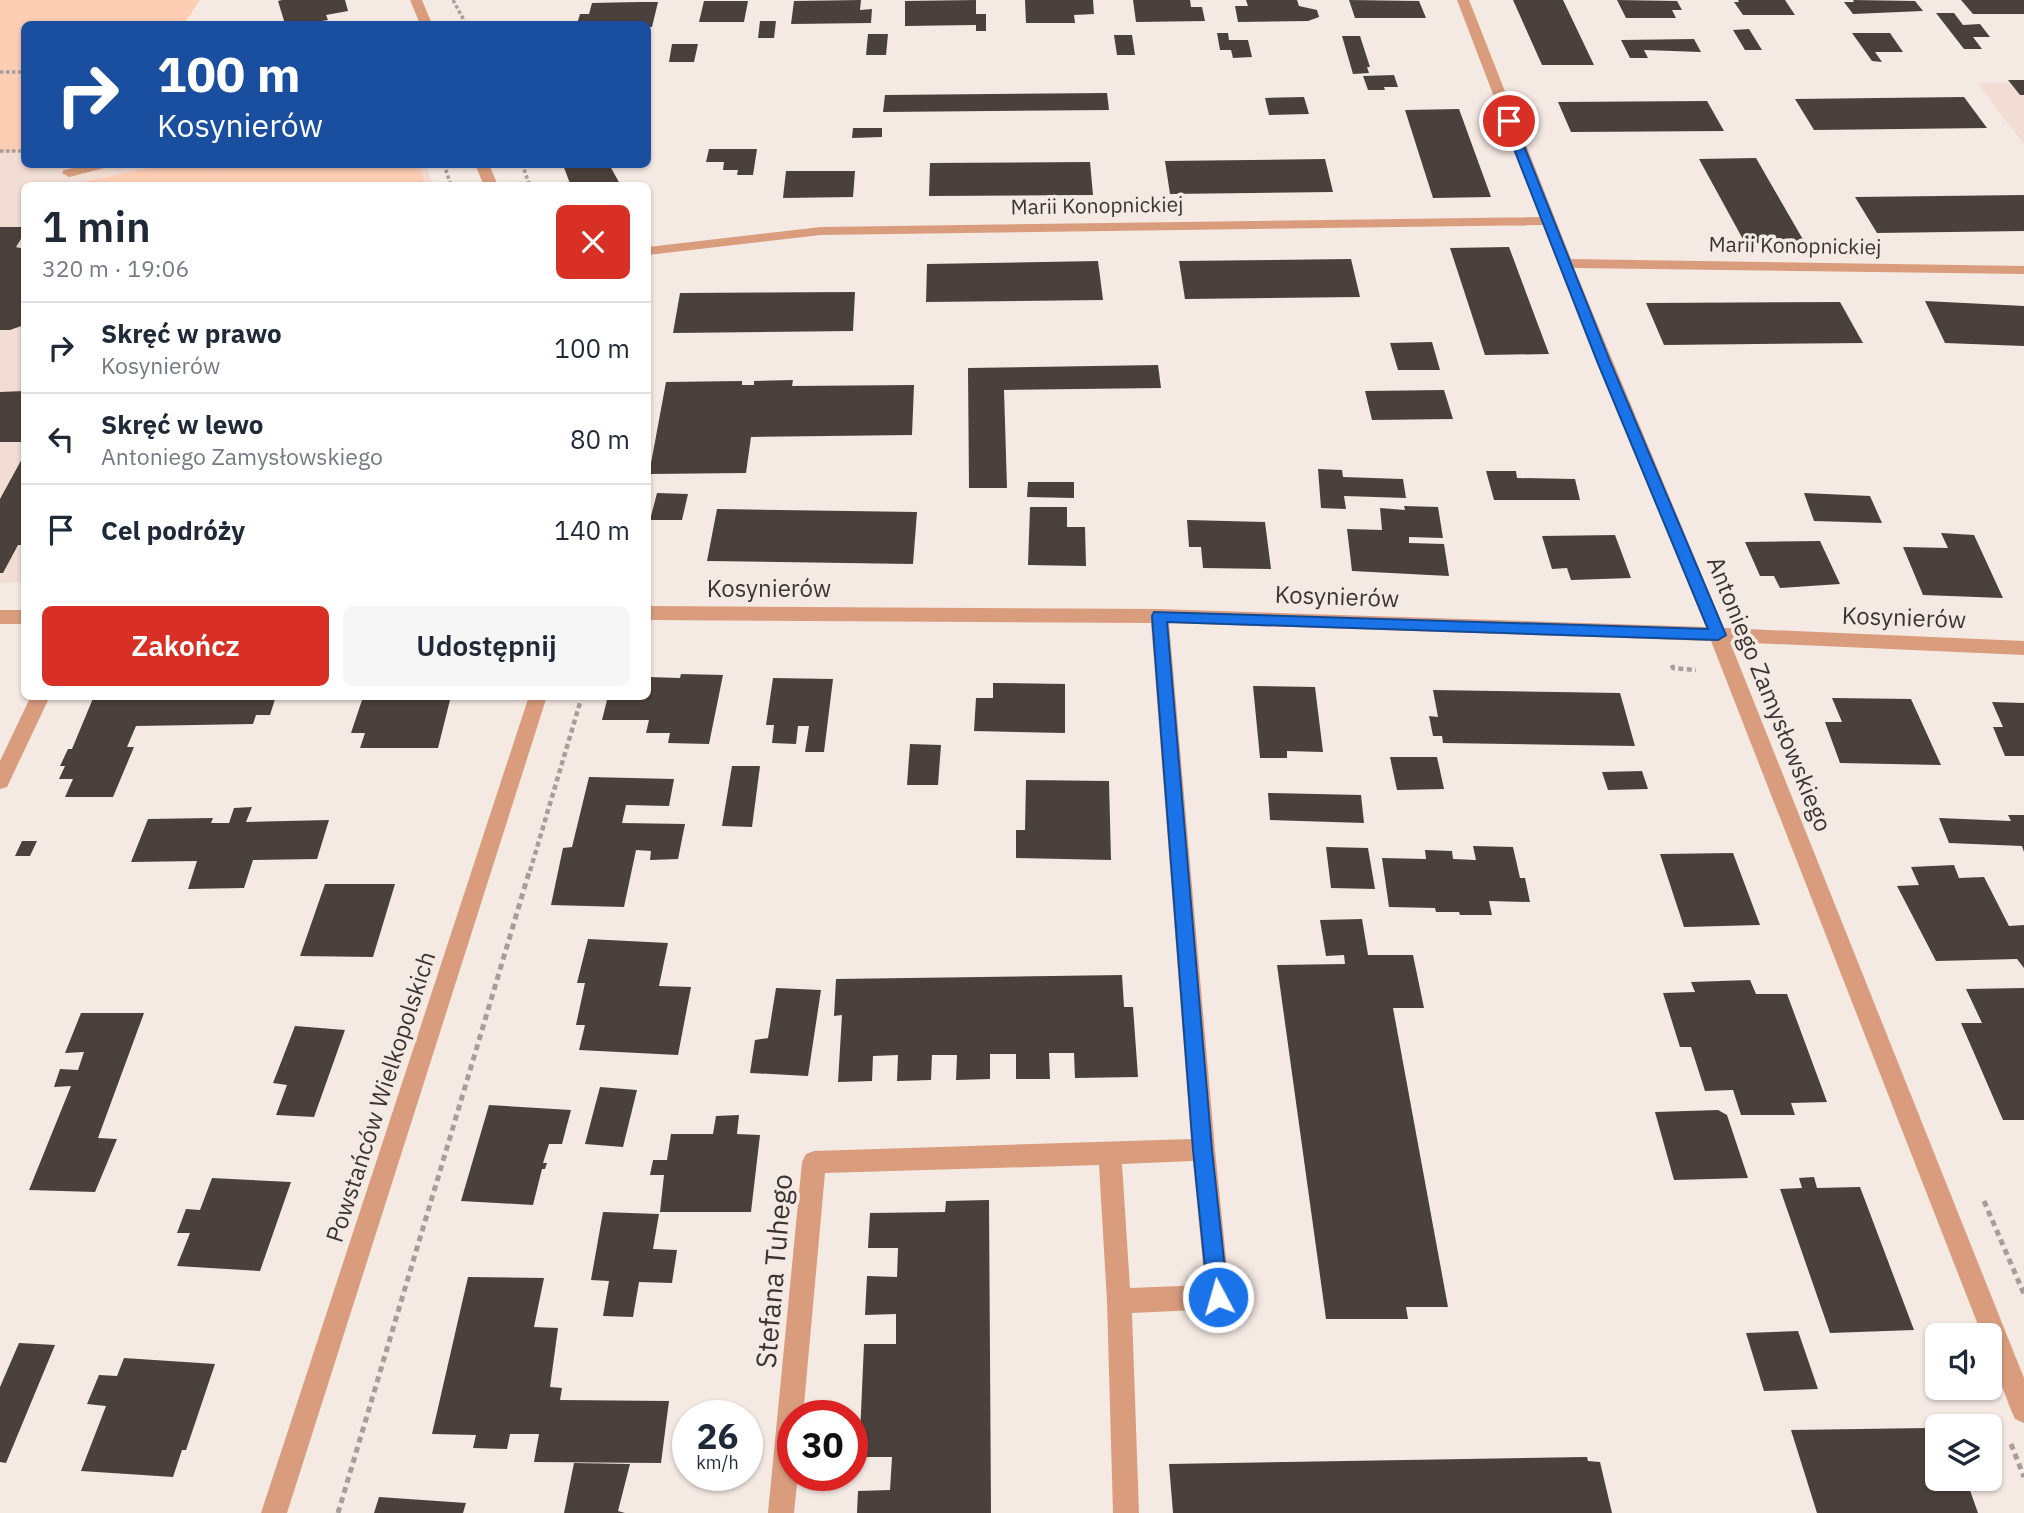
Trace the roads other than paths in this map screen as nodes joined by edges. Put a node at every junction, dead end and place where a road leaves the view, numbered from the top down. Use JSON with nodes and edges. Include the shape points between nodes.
{"nodes":[{"id":1,"x":416,"y":0,"type":"edge"},
{"id":2,"x":1463,"y":0,"type":"edge"},
{"id":3,"x":425,"y":21,"type":"edge"},
{"id":4,"x":94,"y":168,"type":"edge"},
{"id":5,"x":69,"y":173,"type":"dead end"},
{"id":6,"x":1548,"y":221,"type":"junction"},
{"id":7,"x":651,"y":251,"type":"edge"},
{"id":8,"x":1564,"y":263,"type":"junction"},
{"id":9,"x":2024,"y":270,"type":"edge"},
{"id":10,"x":651,"y":613,"type":"edge"},
{"id":11,"x":1159,"y":616,"type":"junction"},
{"id":12,"x":0,"y":617,"type":"edge"},
{"id":13,"x":21,"y":617,"type":"edge"},
{"id":14,"x":1718,"y":635,"type":"junction"},
{"id":15,"x":2024,"y":648,"type":"edge"},
{"id":16,"x":39,"y":700,"type":"edge"},
{"id":17,"x":537,"y":700,"type":"edge"},
{"id":18,"x":0,"y":781,"type":"edge"},
{"id":19,"x":1203,"y":1150,"type":"junction"},
{"id":20,"x":1110,"y":1153,"type":"junction"},
{"id":21,"x":1119,"y":1301,"type":"junction"},
{"id":22,"x":2024,"y":1410,"type":"edge"},
{"id":23,"x":274,"y":1513,"type":"edge"},
{"id":24,"x":781,"y":1513,"type":"edge"},
{"id":25,"x":1126,"y":1513,"type":"edge"}],
"edges":[{"from":1,"to":3,"type":"street"},
{"from":2,"to":6,"type":"street","name":"Antoniego Zamysłowskiego"},
{"from":4,"to":5,"type":"street"},
{"from":6,"to":7,"type":"street","name":"Marii Konopnickiej","via":[[821,230]]},
{"from":6,"to":8,"type":"street","name":"Antoniego Zamysłowskiego"},
{"from":8,"to":9,"type":"street","name":"Marii Konopnickiej"},
{"from":8,"to":14,"type":"street","name":"Antoniego Zamysłowskiego"},
{"from":10,"to":11,"type":"street","name":"Kosynierów"},
{"from":11,"to":14,"type":"street","name":"Kosynierów"},
{"from":11,"to":19,"type":"street"},
{"from":12,"to":13,"type":"street"},
{"from":14,"to":15,"type":"street","name":"Kosynierów"},
{"from":14,"to":22,"type":"street","name":"Antoniego Zamysłowskiego"},
{"from":16,"to":18,"type":"street"},
{"from":17,"to":23,"type":"street","name":"Powstańców Wielkopolskich"},
{"from":19,"to":20,"type":"street"},
{"from":19,"to":21,"type":"street","via":[[1218,1297]]},
{"from":20,"to":21,"type":"street"},
{"from":20,"to":24,"type":"street","name":"Stefana Tuhego","via":[[814,1162]]},
{"from":21,"to":25,"type":"street"}]}
